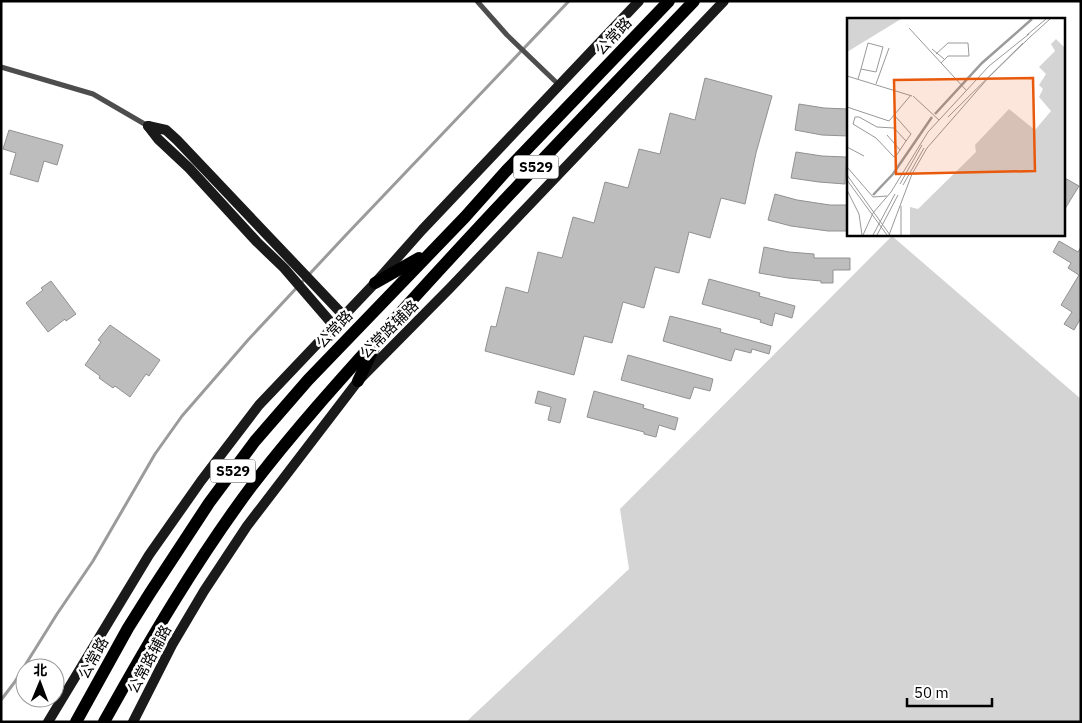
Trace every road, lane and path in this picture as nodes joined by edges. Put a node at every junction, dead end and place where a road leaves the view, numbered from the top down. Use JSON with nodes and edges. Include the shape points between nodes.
{"nodes":[{"id":1,"x":478,"y":1,"type":"edge"},
{"id":2,"x":639,"y":1,"type":"edge"},
{"id":3,"x":670,"y":1,"type":"edge"},
{"id":4,"x":694,"y":1,"type":"edge"},
{"id":5,"x":724,"y":1,"type":"edge"},
{"id":6,"x":1,"y":67,"type":"edge"},
{"id":7,"x":559,"y":85,"type":"junction"},
{"id":8,"x":148,"y":126,"type":"junction"},
{"id":9,"x":432,"y":251,"type":"junction"},
{"id":10,"x":375,"y":283,"type":"junction"},
{"id":11,"x":344,"y":316,"type":"junction"},
{"id":12,"x":334,"y":326,"type":"junction"},
{"id":13,"x":380,"y":335,"type":"junction"},
{"id":14,"x":358,"y":381,"type":"junction"},
{"id":15,"x":48,"y":722,"type":"edge"},
{"id":16,"x":76,"y":722,"type":"edge"},
{"id":17,"x":104,"y":722,"type":"edge"},
{"id":18,"x":132,"y":722,"type":"edge"}],
"edges":[{"from":1,"to":7,"type":"street","via":[[507,35]]},
{"from":2,"to":7,"type":"main road"},
{"from":3,"to":9,"type":"main road","name":"公常路","number":"S529"},
{"from":4,"to":13,"type":"main road","number":"S529"},
{"from":5,"to":14,"type":"main road","name":"公常路辅路"},
{"from":6,"to":8,"type":"street","via":[[93,94]]},
{"from":7,"to":10,"type":"main road"},
{"from":8,"to":11,"type":"main road","via":[[166,130],[177,140]]},
{"from":8,"to":12,"type":"main road","via":[[284,268]]},
{"from":9,"to":10,"type":"main road"},
{"from":9,"to":16,"type":"main road","name":"公常路","number":"S529","via":[[308,380],[255,441],[150,593]]},
{"from":10,"to":11,"type":"main road"},
{"from":11,"to":12,"type":"main road"},
{"from":12,"to":15,"type":"main road","via":[[259,405],[201,481],[149,555]]},
{"from":13,"to":14,"type":"main road"},
{"from":13,"to":17,"type":"main road","number":"S529","via":[[313,410],[252,487],[193,570]]},
{"from":14,"to":18,"type":"main road","name":"公常路辅路","via":[[241,534],[172,645]]}]}
